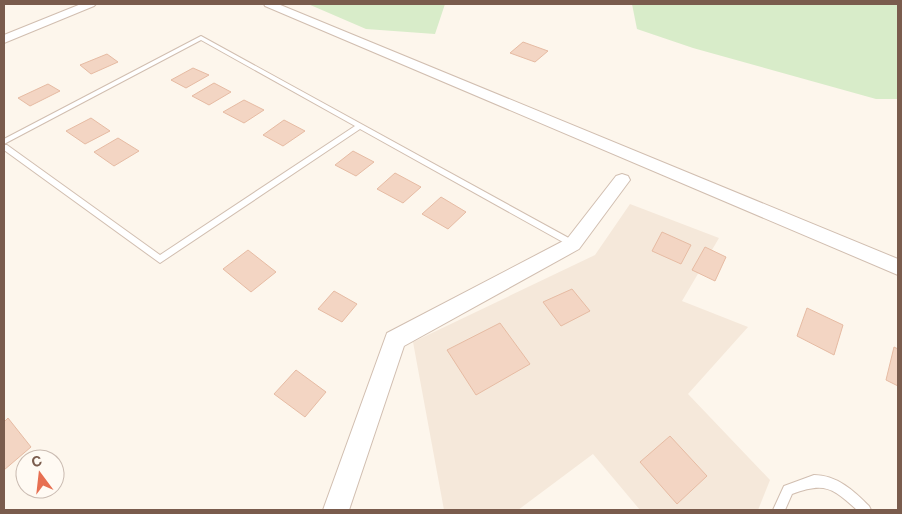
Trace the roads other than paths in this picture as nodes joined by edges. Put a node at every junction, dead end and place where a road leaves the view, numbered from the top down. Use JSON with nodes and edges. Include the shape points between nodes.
{"nodes":[{"id":1,"x":90,"y":4,"type":"edge"},
{"id":2,"x":269,"y":4,"type":"edge"},
{"id":3,"x":4,"y":38,"type":"edge"},
{"id":4,"x":360,"y":126,"type":"junction"},
{"id":5,"x":4,"y":142,"type":"edge"},
{"id":6,"x":4,"y":147,"type":"edge"},
{"id":7,"x":622,"y":180,"type":"dead end"},
{"id":8,"x":572,"y":244,"type":"junction"},
{"id":9,"x":898,"y":267,"type":"edge"},
{"id":10,"x":336,"y":510,"type":"edge"},
{"id":11,"x":778,"y":510,"type":"edge"},
{"id":12,"x":865,"y":510,"type":"edge"}],
"edges":[{"from":1,"to":3,"type":"street"},
{"from":2,"to":9,"type":"street"},
{"from":4,"to":5,"type":"lane","via":[[201,38]]},
{"from":4,"to":6,"type":"lane","via":[[160,260]]},
{"from":4,"to":8,"type":"lane"},
{"from":7,"to":8,"type":"street"},
{"from":8,"to":10,"type":"street","via":[[394,340]]},
{"from":11,"to":12,"type":"lane","via":[[788,490],[816,481],[834,485]]}]}
